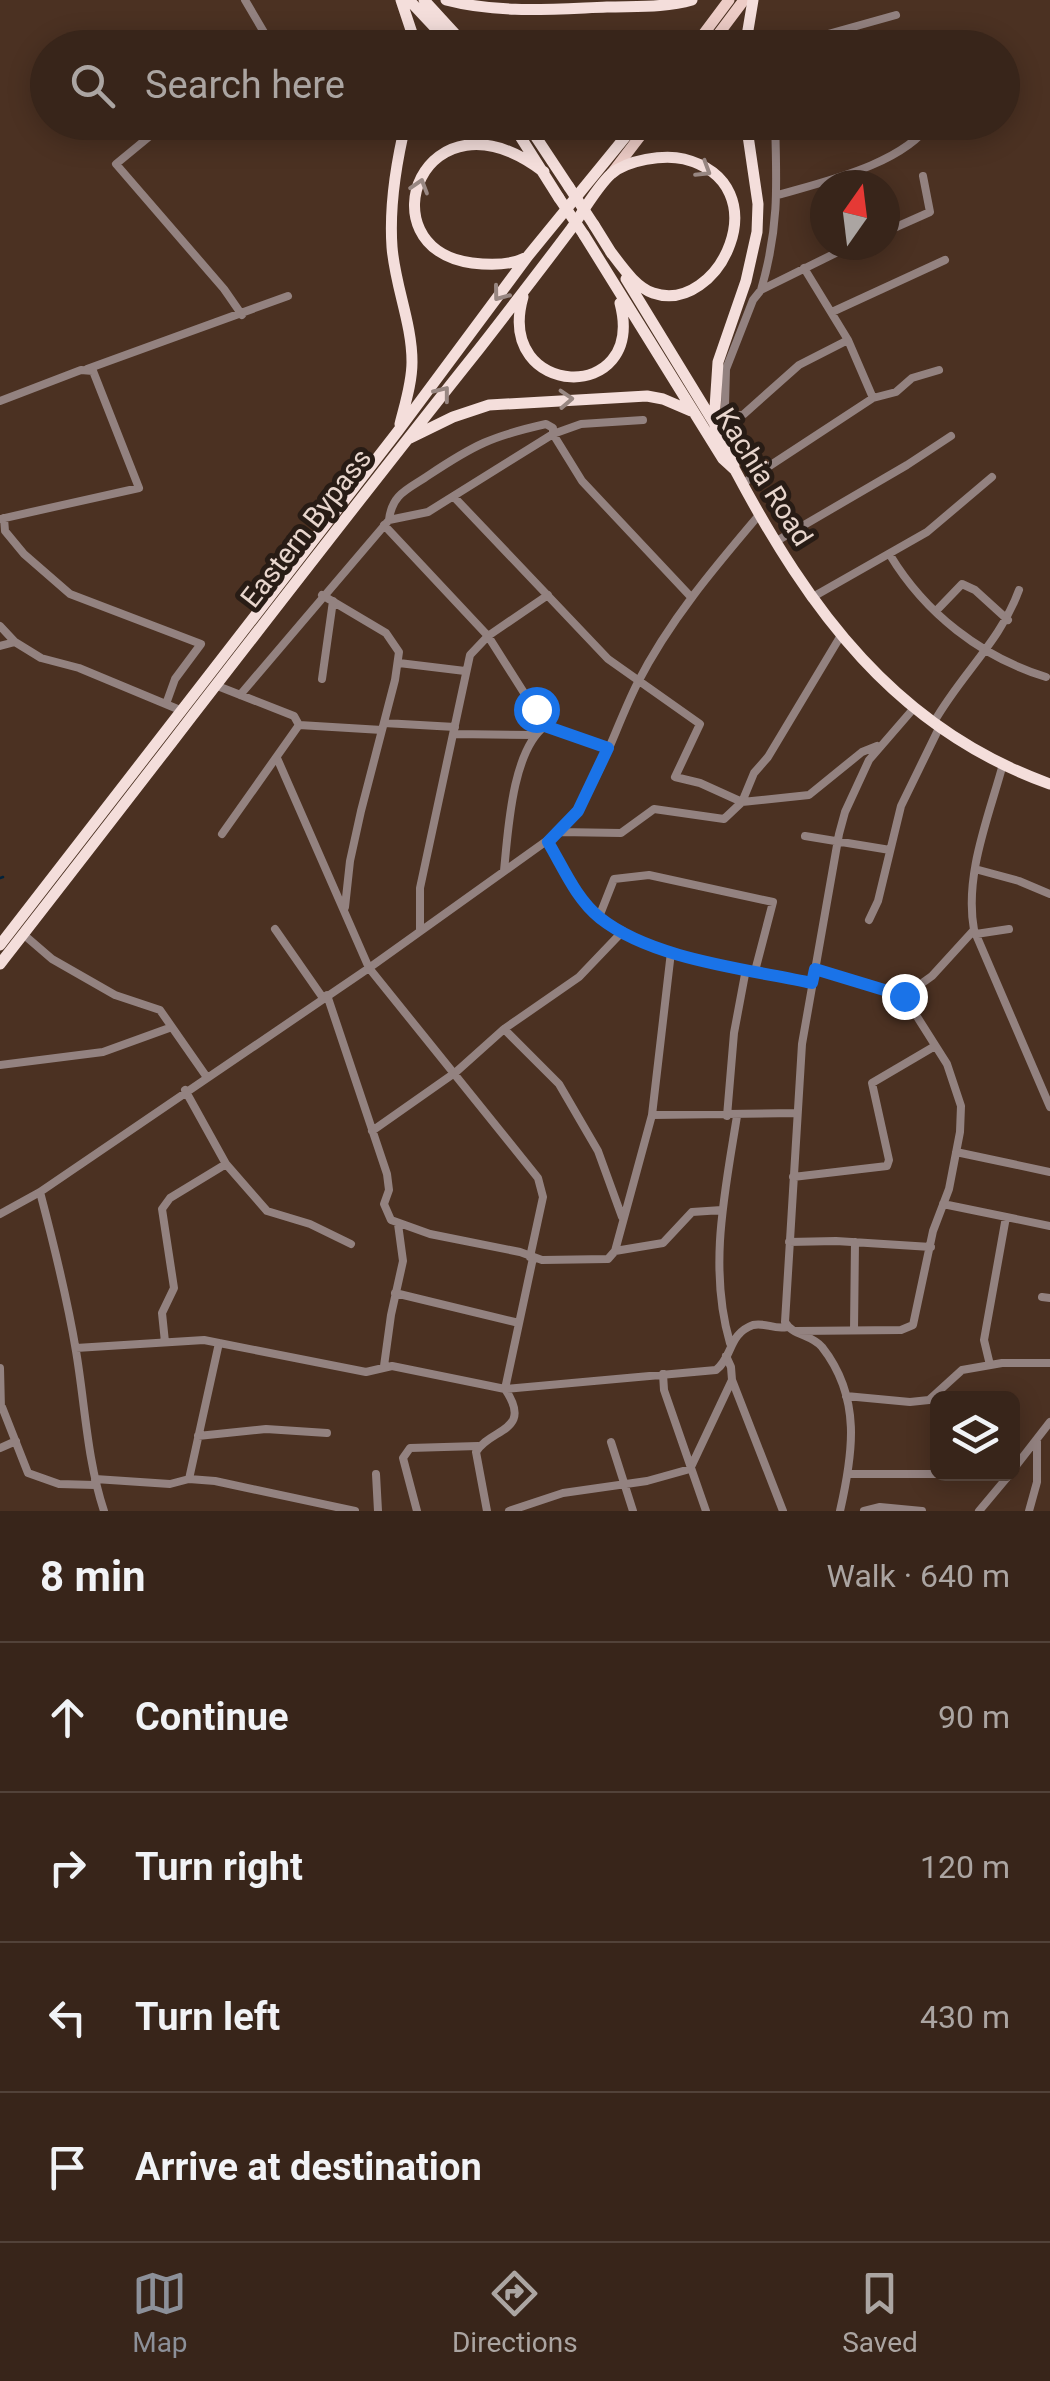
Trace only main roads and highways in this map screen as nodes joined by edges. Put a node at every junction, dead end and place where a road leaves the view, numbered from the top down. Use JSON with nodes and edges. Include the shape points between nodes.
{"nodes":[{"id":1,"x":401,"y":0,"type":"edge"},
{"id":2,"x":409,"y":0,"type":"edge"},
{"id":3,"x":424,"y":0,"type":"edge"},
{"id":4,"x":446,"y":0,"type":"edge"},
{"id":5,"x":692,"y":0,"type":"edge"},
{"id":6,"x":729,"y":0,"type":"edge"},
{"id":7,"x":744,"y":0,"type":"edge"},
{"id":8,"x":753,"y":0,"type":"edge"},
{"id":9,"x":413,"y":30,"type":"edge"},
{"id":10,"x":437,"y":30,"type":"edge"},
{"id":11,"x":452,"y":30,"type":"edge"},
{"id":12,"x":706,"y":30,"type":"edge"},
{"id":13,"x":722,"y":30,"type":"edge"},
{"id":14,"x":748,"y":30,"type":"edge"},
{"id":15,"x":402,"y":140,"type":"edge"},
{"id":16,"x":522,"y":140,"type":"edge"},
{"id":17,"x":538,"y":140,"type":"edge"},
{"id":18,"x":541,"y":140,"type":"edge"},
{"id":19,"x":618,"y":140,"type":"edge"},
{"id":20,"x":637,"y":140,"type":"edge"},
{"id":21,"x":749,"y":140,"type":"edge"},
{"id":22,"x":544,"y":148,"type":"junction"},
{"id":23,"x":544,"y":172,"type":"junction"},
{"id":24,"x":612,"y":173,"type":"junction"},
{"id":25,"x":610,"y":251,"type":"junction"},
{"id":26,"x":528,"y":256,"type":"junction"},
{"id":27,"x":616,"y":289,"type":"junction"},
{"id":28,"x":525,"y":290,"type":"junction"},
{"id":29,"x":694,"y":413,"type":"junction"},
{"id":30,"x":720,"y":422,"type":"junction"},
{"id":31,"x":402,"y":436,"type":"junction"},
{"id":32,"x":735,"y":470,"type":"junction"},
{"id":33,"x":1050,"y":784,"type":"edge"},
{"id":34,"x":0,"y":945,"type":"edge"},
{"id":35,"x":0,"y":964,"type":"edge"}],
"edges":[{"from":1,"to":9,"type":"highway"},
{"from":2,"to":10,"type":"highway"},
{"from":3,"to":11,"type":"highway"},
{"from":4,"to":5,"type":"highway","via":[[523,10]]},
{"from":6,"to":12,"type":"main road"},
{"from":7,"to":13,"type":"main road"},
{"from":8,"to":14,"type":"highway"},
{"from":15,"to":31,"type":"highway","via":[[392,193],[392,246],[412,366]]},
{"from":16,"to":23,"type":"highway","name":"Kachia Road"},
{"from":17,"to":22,"type":"highway"},
{"from":18,"to":22,"type":"highway"},
{"from":19,"to":26,"type":"highway","name":"Eastern Bypass"},
{"from":20,"to":24,"type":"main road","name":"Eastern Bypass"},
{"from":21,"to":30,"type":"highway","via":[[758,232],[718,362]]},
{"from":22,"to":25,"type":"highway","bridge":true},
{"from":26,"to":23,"type":"highway","one_way":true,"via":[[505,264],[448,256],[419,226],[416,190],[436,158],[460,146],[499,147]]},
{"from":23,"to":27,"type":"highway","name":"Kachia Road","bridge":true},
{"from":24,"to":25,"type":"highway","one_way":true,"via":[[662,157],[688,160],[724,184],[736,222],[721,263],[676,294],[640,286]]},
{"from":24,"to":28,"type":"highway","name":"Eastern Bypass"},
{"from":25,"to":30,"type":"highway"},
{"from":26,"to":31,"type":"highway","name":"Eastern Bypass","one_way":true},
{"from":27,"to":28,"type":"highway","via":[[624,319],[618,350],[600,370],[574,379],[545,371],[528,351],[519,311]]},
{"from":27,"to":29,"type":"highway","name":"Kachia Road"},
{"from":31,"to":28,"type":"highway","name":"Eastern Bypass","one_way":true},
{"from":31,"to":29,"type":"highway","one_way":true,"via":[[506,402],[647,396]]},
{"from":29,"to":32,"type":"highway","name":"Kachia Road"},
{"from":30,"to":32,"type":"highway"},
{"from":31,"to":34,"type":"highway","name":"Eastern Bypass"},
{"from":31,"to":35,"type":"highway","name":"Eastern Bypass"},
{"from":32,"to":33,"type":"highway","name":"Kachia Road","via":[[840,637],[914,708],[1003,764]]}]}
